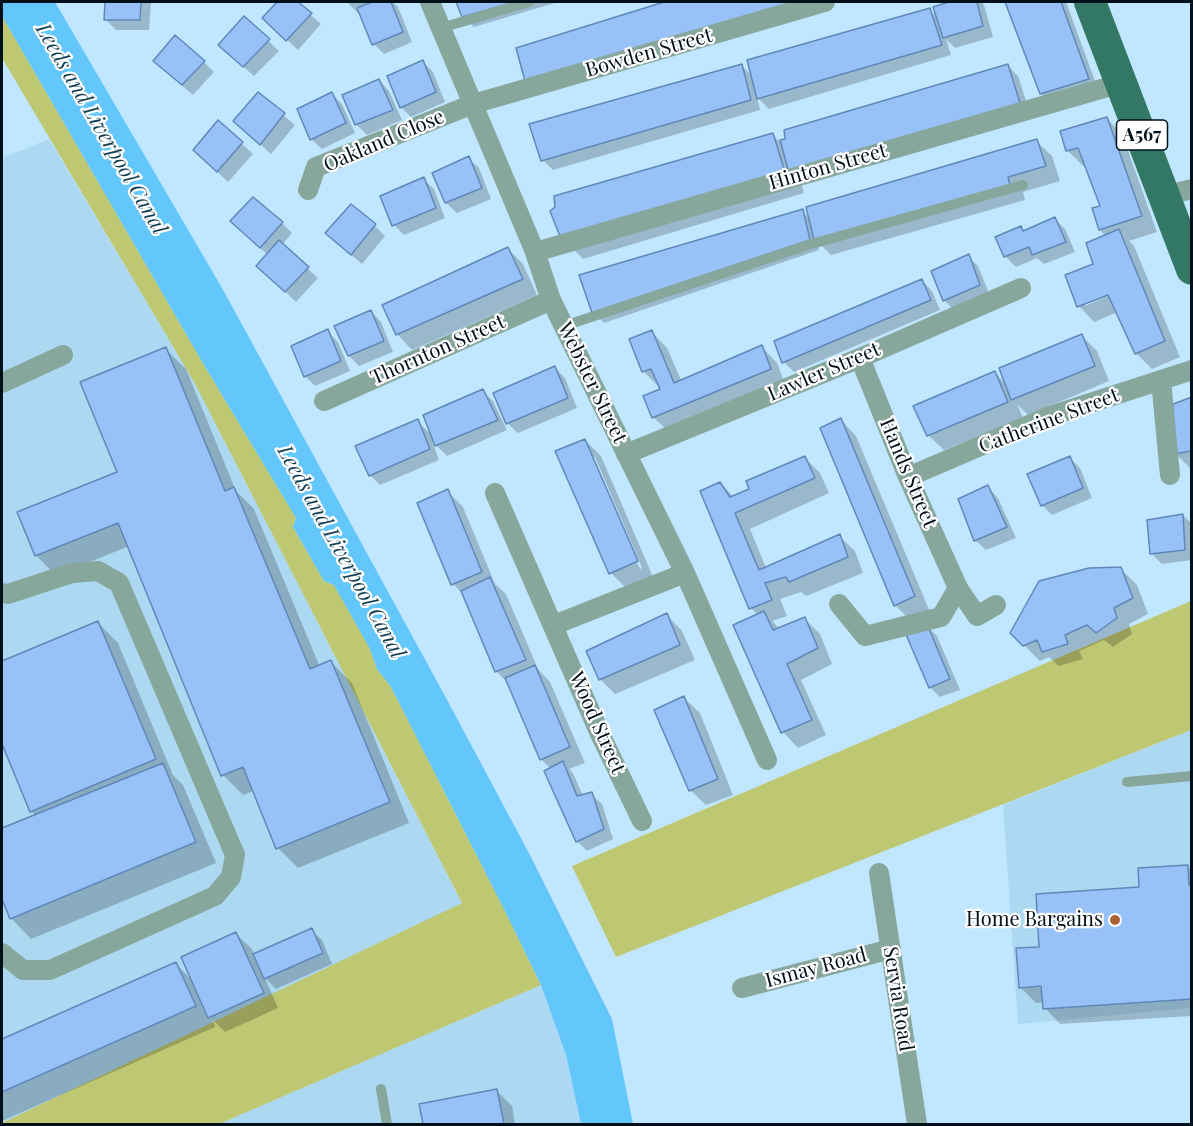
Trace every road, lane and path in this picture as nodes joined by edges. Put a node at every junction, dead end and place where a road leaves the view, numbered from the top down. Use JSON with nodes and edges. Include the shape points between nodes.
{"nodes":[{"id":1,"x":430,"y":2,"type":"edge"},
{"id":2,"x":529,"y":2,"type":"edge"},
{"id":3,"x":825,"y":2,"type":"edge"},
{"id":4,"x":1090,"y":2,"type":"edge"},
{"id":5,"x":441,"y":28,"type":"junction"},
{"id":6,"x":1122,"y":82,"type":"junction"},
{"id":7,"x":473,"y":104,"type":"junction"},
{"id":8,"x":1023,"y":185,"type":"dead end"},
{"id":9,"x":308,"y":190,"type":"dead end"},
{"id":10,"x":1178,"y":192,"type":"edge"},
{"id":11,"x":536,"y":252,"type":"junction"},
{"id":12,"x":1191,"y":269,"type":"edge"},
{"id":13,"x":1021,"y":288,"type":"dead end"},
{"id":14,"x":551,"y":300,"type":"junction"},
{"id":15,"x":564,"y":326,"type":"junction"},
{"id":16,"x":63,"y":355,"type":"dead end"},
{"id":17,"x":860,"y":358,"type":"junction"},
{"id":18,"x":1191,"y":370,"type":"edge"},
{"id":19,"x":1161,"y":380,"type":"junction"},
{"id":20,"x":2,"y":383,"type":"edge"},
{"id":21,"x":324,"y":401,"type":"dead end"},
{"id":22,"x":626,"y":454,"type":"junction"},
{"id":23,"x":1170,"y":475,"type":"dead end"},
{"id":24,"x":908,"y":477,"type":"junction"},
{"id":25,"x":495,"y":493,"type":"dead end"},
{"id":26,"x":685,"y":573,"type":"junction"},
{"id":27,"x":958,"y":588,"type":"junction"},
{"id":28,"x":2,"y":593,"type":"edge"},
{"id":29,"x":839,"y":604,"type":"dead end"},
{"id":30,"x":996,"y":605,"type":"dead end"},
{"id":31,"x":554,"y":625,"type":"junction"},
{"id":32,"x":767,"y":760,"type":"dead end"},
{"id":33,"x":1191,"y":776,"type":"edge"},
{"id":34,"x":1127,"y":782,"type":"dead end"},
{"id":35,"x":642,"y":821,"type":"dead end"},
{"id":36,"x":879,"y":873,"type":"dead end"},
{"id":37,"x":891,"y":949,"type":"junction"},
{"id":38,"x":2,"y":954,"type":"edge"},
{"id":39,"x":742,"y":988,"type":"dead end"},
{"id":40,"x":381,"y":1089,"type":"dead end"},
{"id":41,"x":387,"y":1125,"type":"edge"},
{"id":42,"x":917,"y":1125,"type":"edge"}],
"edges":[{"from":1,"to":5,"type":"street","name":"Webster Street"},
{"from":2,"to":5,"type":"lane"},
{"from":3,"to":7,"type":"street","name":"Bowden Street"},
{"from":4,"to":6,"type":"main road","number":"A567"},
{"from":5,"to":7,"type":"street","name":"Webster Street"},
{"from":6,"to":10,"type":"main road","number":"A567"},
{"from":6,"to":11,"type":"street","name":"Hinton Street"},
{"from":7,"to":9,"type":"street","name":"Oakland Close","via":[[316,167]]},
{"from":7,"to":11,"type":"street","name":"Webster Street"},
{"from":8,"to":15,"type":"lane","via":[[808,245]]},
{"from":10,"to":12,"type":"main road","number":"A567"},
{"from":11,"to":14,"type":"street","name":"Webster Street"},
{"from":13,"to":17,"type":"street","name":"Lawler Street"},
{"from":14,"to":15,"type":"street","name":"Webster Street"},
{"from":14,"to":21,"type":"street","name":"Thornton Street"},
{"from":15,"to":22,"type":"street","name":"Webster Street"},
{"from":16,"to":20,"type":"street"},
{"from":17,"to":22,"type":"street","name":"Lawler Street"},
{"from":17,"to":24,"type":"street","name":"Hands Street"},
{"from":18,"to":19,"type":"street","name":"Catherine Street"},
{"from":19,"to":23,"type":"street"},
{"from":19,"to":24,"type":"street","name":"Catherine Street","via":[[1050,416]]},
{"from":22,"to":26,"type":"street","name":"Webster Street"},
{"from":24,"to":27,"type":"street","name":"Hands Street"},
{"from":25,"to":31,"type":"street","name":"Wood Street"},
{"from":26,"to":31,"type":"street"},
{"from":26,"to":32,"type":"street","name":"Webster Street"},
{"from":27,"to":29,"type":"street","via":[[941,617],[865,636]]},
{"from":27,"to":30,"type":"street","name":"Hands Street","via":[[977,616]]},
{"from":28,"to":38,"type":"street","via":[[72,573],[98,571],[119,583],[235,855],[231,877],[215,896],[50,970],[23,970]]},
{"from":31,"to":35,"type":"street","name":"Wood Street"},
{"from":33,"to":34,"type":"lane"},
{"from":36,"to":37,"type":"street","name":"Servia Road"},
{"from":37,"to":39,"type":"street","name":"Ismay Road"},
{"from":37,"to":42,"type":"street","name":"Servia Road"},
{"from":40,"to":41,"type":"lane"}]}
